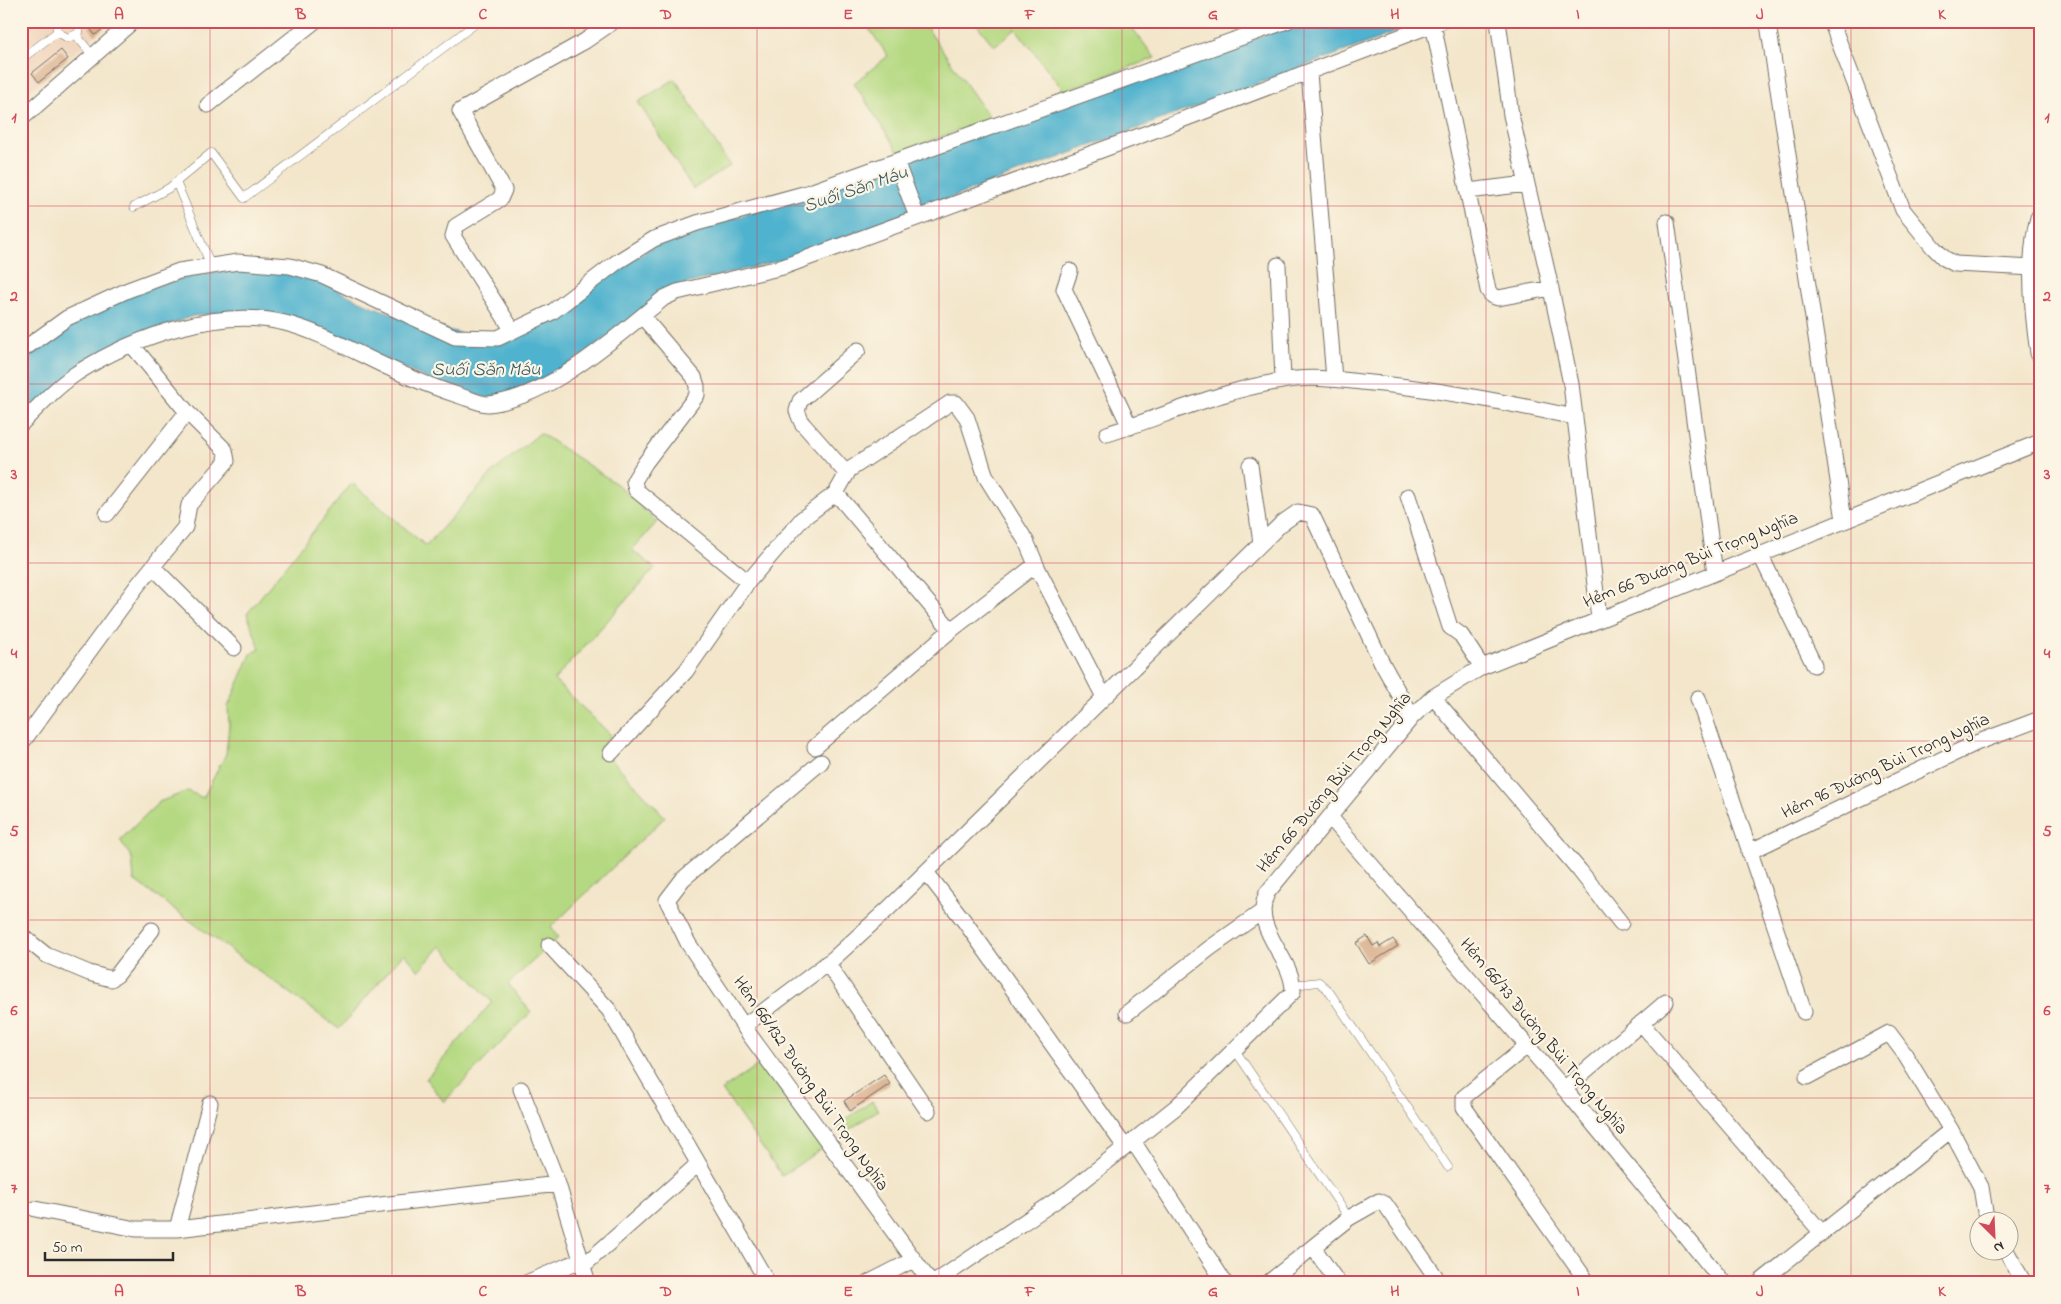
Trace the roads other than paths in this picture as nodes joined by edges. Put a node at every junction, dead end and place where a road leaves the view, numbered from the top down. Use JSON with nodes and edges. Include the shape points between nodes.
{"nodes":[{"id":1,"x":56,"y":21,"type":"edge"},
{"id":2,"x":80,"y":21,"type":"edge"},
{"id":3,"x":133,"y":21,"type":"edge"},
{"id":4,"x":315,"y":21,"type":"edge"},
{"id":5,"x":479,"y":21,"type":"edge"},
{"id":6,"x":614,"y":21,"type":"edge"},
{"id":7,"x":1287,"y":21,"type":"edge"},
{"id":8,"x":1498,"y":21,"type":"edge"},
{"id":9,"x":1831,"y":21,"type":"edge"},
{"id":10,"x":1438,"y":23,"type":"edge"},
{"id":11,"x":1768,"y":24,"type":"dead end"},
{"id":12,"x":57,"y":32,"type":"junction"},
{"id":13,"x":76,"y":35,"type":"junction"},
{"id":14,"x":21,"y":54,"type":"edge"},
{"id":15,"x":93,"y":56,"type":"junction"},
{"id":16,"x":1309,"y":73,"type":"junction"},
{"id":17,"x":208,"y":105,"type":"dead end"},
{"id":18,"x":21,"y":119,"type":"edge"},
{"id":19,"x":896,"y":161,"type":"junction"},
{"id":20,"x":176,"y":182,"type":"junction"},
{"id":21,"x":1527,"y":184,"type":"junction"},
{"id":22,"x":1468,"y":191,"type":"junction"},
{"id":23,"x":134,"y":206,"type":"dead end"},
{"id":24,"x":918,"y":217,"type":"junction"},
{"id":25,"x":2040,"y":218,"type":"edge"},
{"id":26,"x":1666,"y":222,"type":"dead end"},
{"id":27,"x":1278,"y":265,"type":"dead end"},
{"id":28,"x":211,"y":266,"type":"junction"},
{"id":29,"x":2034,"y":268,"type":"junction"},
{"id":30,"x":1070,"y":271,"type":"dead end"},
{"id":31,"x":1551,"y":288,"type":"junction"},
{"id":32,"x":642,"y":316,"type":"junction"},
{"id":33,"x":513,"y":331,"type":"junction"},
{"id":34,"x":132,"y":345,"type":"junction"},
{"id":35,"x":858,"y":350,"type":"dead end"},
{"id":36,"x":21,"y":351,"type":"edge"},
{"id":37,"x":2040,"y":353,"type":"edge"},
{"id":38,"x":1334,"y":379,"type":"junction"},
{"id":39,"x":1283,"y":380,"type":"junction"},
{"id":40,"x":187,"y":412,"type":"junction"},
{"id":41,"x":1574,"y":417,"type":"junction"},
{"id":42,"x":21,"y":424,"type":"edge"},
{"id":43,"x":1130,"y":427,"type":"junction"},
{"id":44,"x":1107,"y":434,"type":"dead end"},
{"id":45,"x":2040,"y":442,"type":"edge"},
{"id":46,"x":1250,"y":464,"type":"dead end"},
{"id":47,"x":847,"y":474,"type":"junction"},
{"id":48,"x":836,"y":493,"type":"junction"},
{"id":49,"x":1408,"y":496,"type":"dead end"},
{"id":50,"x":107,"y":514,"type":"dead end"},
{"id":51,"x":1844,"y":520,"type":"junction"},
{"id":52,"x":1261,"y":543,"type":"junction"},
{"id":53,"x":1760,"y":554,"type":"junction"},
{"id":54,"x":153,"y":567,"type":"junction"},
{"id":55,"x":1037,"y":567,"type":"junction"},
{"id":56,"x":1715,"y":572,"type":"junction"},
{"id":57,"x":748,"y":582,"type":"junction"},
{"id":58,"x":1599,"y":618,"type":"junction"},
{"id":59,"x":951,"y":630,"type":"junction"},
{"id":60,"x":234,"y":648,"type":"dead end"},
{"id":61,"x":1814,"y":665,"type":"dead end"},
{"id":62,"x":1482,"y":667,"type":"junction"},
{"id":63,"x":1104,"y":697,"type":"junction"},
{"id":64,"x":1432,"y":697,"type":"junction"},
{"id":65,"x":1698,"y":698,"type":"dead end"},
{"id":66,"x":1412,"y":717,"type":"junction"},
{"id":67,"x":2040,"y":719,"type":"edge"},
{"id":68,"x":24,"y":736,"type":"edge"},
{"id":69,"x":815,"y":747,"type":"dead end"},
{"id":70,"x":611,"y":753,"type":"dead end"},
{"id":71,"x":821,"y":762,"type":"dead end"},
{"id":72,"x":1330,"y":817,"type":"junction"},
{"id":73,"x":1750,"y":852,"type":"junction"},
{"id":74,"x":926,"y":872,"type":"junction"},
{"id":75,"x":1263,"y":911,"type":"junction"},
{"id":76,"x":1621,"y":923,"type":"dead end"},
{"id":77,"x":152,"y":930,"type":"dead end"},
{"id":78,"x":21,"y":935,"type":"edge"},
{"id":79,"x":549,"y":944,"type":"dead end"},
{"id":80,"x":827,"y":963,"type":"junction"},
{"id":81,"x":1293,"y":985,"type":"junction"},
{"id":82,"x":1666,"y":1002,"type":"dead end"},
{"id":83,"x":1804,"y":1012,"type":"dead end"},
{"id":84,"x":1127,"y":1013,"type":"dead end"},
{"id":85,"x":1641,"y":1024,"type":"junction"},
{"id":86,"x":744,"y":1026,"type":"junction"},
{"id":87,"x":1527,"y":1046,"type":"junction"},
{"id":88,"x":1235,"y":1050,"type":"junction"},
{"id":89,"x":1807,"y":1077,"type":"dead end"},
{"id":90,"x":521,"y":1089,"type":"dead end"},
{"id":91,"x":1564,"y":1089,"type":"junction"},
{"id":92,"x":210,"y":1103,"type":"dead end"},
{"id":93,"x":928,"y":1111,"type":"dead end"},
{"id":94,"x":1951,"y":1130,"type":"junction"},
{"id":95,"x":1129,"y":1144,"type":"junction"},
{"id":96,"x":698,"y":1164,"type":"junction"},
{"id":97,"x":1448,"y":1167,"type":"dead end"},
{"id":98,"x":558,"y":1184,"type":"junction"},
{"id":99,"x":35,"y":1209,"type":"dead end"},
{"id":100,"x":1985,"y":1212,"type":"edge"},
{"id":101,"x":1349,"y":1218,"type":"junction"},
{"id":102,"x":177,"y":1229,"type":"junction"},
{"id":103,"x":1822,"y":1233,"type":"junction"},
{"id":104,"x":1313,"y":1247,"type":"junction"},
{"id":105,"x":913,"y":1260,"type":"junction"},
{"id":106,"x":2012,"y":1262,"type":"edge"},
{"id":107,"x":582,"y":1263,"type":"junction"},
{"id":108,"x":526,"y":1283,"type":"edge"},
{"id":109,"x":588,"y":1283,"type":"edge"},
{"id":110,"x":768,"y":1283,"type":"edge"},
{"id":111,"x":868,"y":1283,"type":"edge"},
{"id":112,"x":933,"y":1283,"type":"edge"},
{"id":113,"x":1225,"y":1283,"type":"edge"},
{"id":114,"x":1268,"y":1283,"type":"edge"},
{"id":115,"x":1338,"y":1283,"type":"edge"},
{"id":116,"x":1440,"y":1283,"type":"edge"},
{"id":117,"x":1588,"y":1283,"type":"edge"},
{"id":118,"x":1724,"y":1283,"type":"edge"},
{"id":119,"x":1759,"y":1283,"type":"edge"},
{"id":120,"x":2024,"y":1283,"type":"edge"}],
"edges":[{"from":1,"to":12,"type":"lane"},
{"from":2,"to":13,"type":"lane","via":[[81,29]]},
{"from":3,"to":15,"type":"street"},
{"from":4,"to":17,"type":"street"},
{"from":5,"to":20,"type":"lane","via":[[244,198],[211,153]]},
{"from":6,"to":33,"type":"street","via":[[460,112],[504,190],[500,200],[456,226],[453,236]]},
{"from":7,"to":19,"type":"street"},
{"from":8,"to":21,"type":"street","via":[[1511,115]]},
{"from":9,"to":29,"type":"street","via":[[1903,210],[1933,247],[1955,264]]},
{"from":10,"to":16,"type":"street"},
{"from":10,"to":22,"type":"street"},
{"from":11,"to":51,"type":"street"},
{"from":12,"to":13,"type":"lane","via":[[68,38]]},
{"from":12,"to":14,"type":"lane","via":[[24,57]]},
{"from":13,"to":15,"type":"lane"},
{"from":15,"to":18,"type":"street"},
{"from":16,"to":24,"type":"street"},
{"from":16,"to":38,"type":"street"},
{"from":19,"to":24,"type":"street"},
{"from":19,"to":33,"type":"street","via":[[807,193],[697,223],[654,239],[617,262],[552,312]]},
{"from":20,"to":23,"type":"lane"},
{"from":20,"to":28,"type":"lane"},
{"from":21,"to":22,"type":"street"},
{"from":21,"to":31,"type":"street"},
{"from":22,"to":31,"type":"street","via":[[1488,290],[1492,296],[1498,298]]},
{"from":24,"to":32,"type":"street","via":[[783,266],[677,292]]},
{"from":25,"to":29,"type":"street","via":[[2034,247]]},
{"from":26,"to":56,"type":"street"},
{"from":27,"to":39,"type":"street"},
{"from":28,"to":33,"type":"street","via":[[238,262],[290,266],[322,275],[456,337],[498,338]]},
{"from":28,"to":36,"type":"street","via":[[179,270],[119,294],[67,318]]},
{"from":29,"to":37,"type":"street"},
{"from":30,"to":43,"type":"street","via":[[1064,289]]},
{"from":31,"to":41,"type":"street","via":[[1571,384]]},
{"from":32,"to":34,"type":"street","via":[[585,361],[529,393],[486,404],[427,386],[322,336],[285,323],[244,316],[195,322]]},
{"from":32,"to":57,"type":"street","via":[[694,376],[697,395],[645,463],[634,481],[636,490]]},
{"from":34,"to":40,"type":"street"},
{"from":34,"to":42,"type":"street","via":[[78,373],[55,390]]},
{"from":35,"to":47,"type":"street","via":[[800,400],[797,411],[802,423]]},
{"from":38,"to":39,"type":"street"},
{"from":38,"to":41,"type":"street","via":[[1488,399]]},
{"from":39,"to":43,"type":"street","via":[[1252,386]]},
{"from":40,"to":50,"type":"street"},
{"from":40,"to":54,"type":"street","via":[[225,450],[227,461],[189,505],[185,527]]},
{"from":41,"to":58,"type":"street"},
{"from":43,"to":44,"type":"street"},
{"from":45,"to":51,"type":"street","name":"Hẻm 66 Đường Bùi Trọng Nghĩa"},
{"from":46,"to":52,"type":"street"},
{"from":47,"to":48,"type":"street"},
{"from":47,"to":55,"type":"street","via":[[900,435],[950,403],[956,404],[967,418],[986,477],[1026,541]]},
{"from":48,"to":57,"type":"street","via":[[802,519]]},
{"from":48,"to":59,"type":"street"},
{"from":49,"to":62,"type":"street","via":[[1450,627],[1461,635]]},
{"from":51,"to":53,"type":"street","name":"Hẻm 66 Đường Bùi Trọng Nghĩa"},
{"from":52,"to":63,"type":"street"},
{"from":52,"to":66,"type":"street","via":[[1298,512],[1312,515],[1382,663]]},
{"from":53,"to":56,"type":"street","name":"Hẻm 66 Đường Bùi Trọng Nghĩa"},
{"from":53,"to":61,"type":"street"},
{"from":54,"to":60,"type":"street"},
{"from":54,"to":68,"type":"street"},
{"from":55,"to":59,"type":"street","via":[[1034,566]]},
{"from":55,"to":63,"type":"street"},
{"from":56,"to":58,"type":"street","name":"Hẻm 66 Đường Bùi Trọng Nghĩa"},
{"from":57,"to":70,"type":"street","via":[[686,672]]},
{"from":58,"to":62,"type":"street","name":"Hẻm 66 Đường Bùi Trọng Nghĩa"},
{"from":59,"to":69,"type":"street"},
{"from":62,"to":64,"type":"street","name":"Hẻm 66 Đường Bùi Trọng Nghĩa"},
{"from":63,"to":74,"type":"street"},
{"from":64,"to":66,"type":"street","name":"Hẻm 66 Đường Bùi Trọng Nghĩa"},
{"from":64,"to":76,"type":"street"},
{"from":65,"to":73,"type":"street"},
{"from":66,"to":72,"type":"street","name":"Hẻm 66 Đường Bùi Trọng Nghĩa"},
{"from":67,"to":73,"type":"street","name":"Hẻm 96 Đường Bùi Trọng Nghĩa","via":[[1976,743]]},
{"from":71,"to":86,"type":"street","name":"Hẻm 66/132 Đường Bùi Trọng Nghĩa","via":[[684,879],[667,900],[688,943]]},
{"from":72,"to":75,"type":"street","name":"Hẻm 66 Đường Bùi Trọng Nghĩa","via":[[1267,893]]},
{"from":72,"to":87,"type":"street","name":"Hẻm 66/73 Đường Bùi Trọng Nghĩa"},
{"from":73,"to":83,"type":"street"},
{"from":74,"to":80,"type":"street"},
{"from":74,"to":95,"type":"street"},
{"from":75,"to":81,"type":"street","via":[[1264,922]]},
{"from":75,"to":84,"type":"street"},
{"from":77,"to":78,"type":"street","via":[[111,979],[46,955]]},
{"from":79,"to":96,"type":"street","via":[[609,1010]]},
{"from":80,"to":86,"type":"street"},
{"from":80,"to":93,"type":"street"},
{"from":81,"to":88,"type":"street","via":[[1293,992]]},
{"from":81,"to":97,"type":"lane","via":[[1319,982],[1328,990]]},
{"from":82,"to":85,"type":"street"},
{"from":85,"to":91,"type":"street"},
{"from":85,"to":103,"type":"street"},
{"from":86,"to":105,"type":"street","name":"Hẻm 66/132 Đường Bùi Trọng Nghĩa"},
{"from":87,"to":91,"type":"street","name":"Hẻm 66/73 Đường Bùi Trọng Nghĩa"},
{"from":87,"to":117,"type":"street","via":[[1464,1097],[1464,1107]]},
{"from":88,"to":95,"type":"street","via":[[1176,1107]]},
{"from":88,"to":101,"type":"lane"},
{"from":89,"to":94,"type":"street","via":[[1889,1033]]},
{"from":90,"to":98,"type":"street"},
{"from":91,"to":118,"type":"street","name":"Hẻm 66/73 Đường Bùi Trọng Nghĩa"},
{"from":92,"to":102,"type":"street"},
{"from":94,"to":100,"type":"street","via":[[1981,1186]]},
{"from":94,"to":103,"type":"street"},
{"from":95,"to":112,"type":"street","via":[[1070,1190]]},
{"from":95,"to":113,"type":"street"},
{"from":96,"to":107,"type":"street"},
{"from":96,"to":110,"type":"street"},
{"from":98,"to":102,"type":"street"},
{"from":98,"to":107,"type":"street"},
{"from":99,"to":102,"type":"street","via":[[136,1229]]},
{"from":101,"to":104,"type":"street"},
{"from":101,"to":116,"type":"street","via":[[1372,1203],[1379,1201],[1385,1204]]},
{"from":103,"to":119,"type":"street"},
{"from":104,"to":114,"type":"street"},
{"from":104,"to":115,"type":"street"},
{"from":105,"to":111,"type":"street"},
{"from":105,"to":112,"type":"street","name":"Hẻm 66/132 Đường Bùi Trọng Nghĩa"},
{"from":106,"to":120,"type":"street"},
{"from":107,"to":108,"type":"street"},
{"from":107,"to":109,"type":"street"}]}
